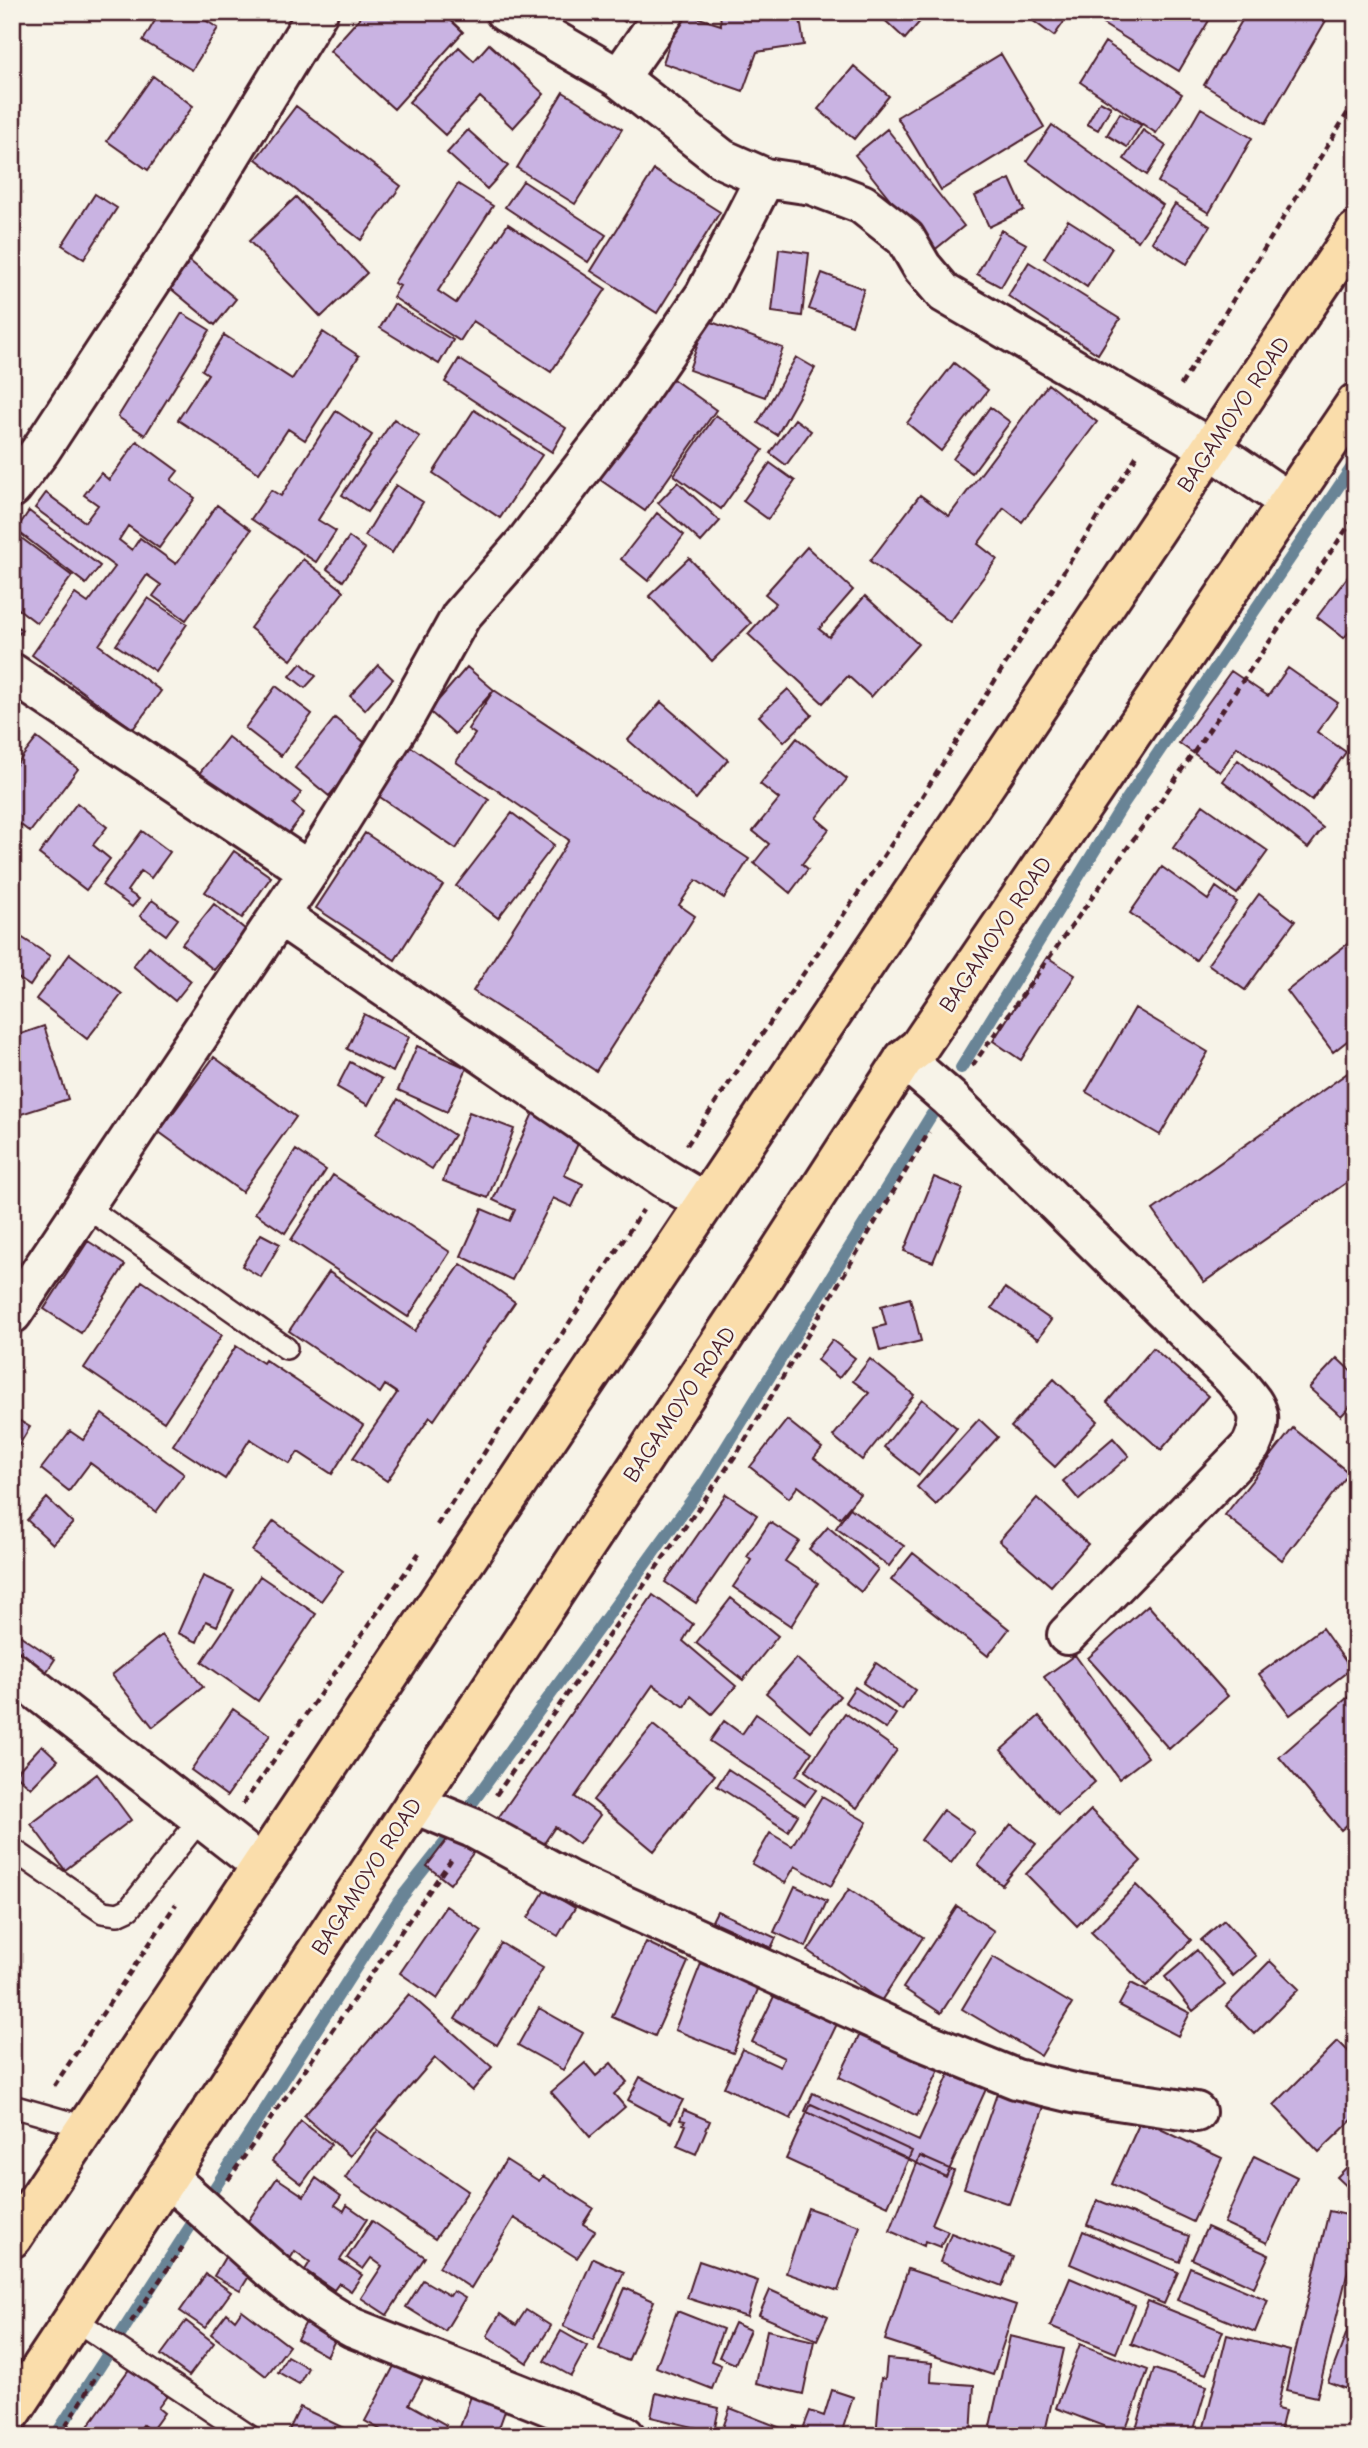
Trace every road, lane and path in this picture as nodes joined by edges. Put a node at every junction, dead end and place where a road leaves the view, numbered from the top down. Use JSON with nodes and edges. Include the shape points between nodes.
{"nodes":[{"id":1,"x":318,"y":12,"type":"edge"},
{"id":2,"x":505,"y":12,"type":"edge"},
{"id":3,"x":665,"y":12,"type":"edge"},
{"id":4,"x":619,"y":78,"type":"junction"},
{"id":5,"x":1356,"y":99,"type":"edge"},
{"id":6,"x":765,"y":178,"type":"junction"},
{"id":7,"x":1356,"y":231,"type":"edge"},
{"id":8,"x":1356,"y":403,"type":"edge"},
{"id":9,"x":1160,"y":420,"type":"junction"},
{"id":10,"x":1210,"y":448,"type":"junction"},
{"id":11,"x":12,"y":488,"type":"edge"},
{"id":12,"x":1289,"y":502,"type":"junction"},
{"id":13,"x":1356,"y":515,"type":"edge"},
{"id":14,"x":12,"y":673,"type":"edge"},
{"id":15,"x":309,"y":871,"type":"junction"},
{"id":16,"x":279,"y":915,"type":"junction"},
{"id":17,"x":904,"y":1059,"type":"junction"},
{"id":18,"x":949,"y":1098,"type":"junction"},
{"id":19,"x":664,"y":1178,"type":"junction"},
{"id":20,"x":705,"y":1202,"type":"junction"},
{"id":21,"x":85,"y":1206,"type":"junction"},
{"id":22,"x":12,"y":1314,"type":"edge"},
{"id":23,"x":286,"y":1348,"type":"dead end"},
{"id":24,"x":432,"y":1532,"type":"dead end"},
{"id":25,"x":425,"y":1544,"type":"dead end"},
{"id":26,"x":1067,"y":1635,"type":"dead end"},
{"id":27,"x":12,"y":1671,"type":"edge"},
{"id":28,"x":414,"y":1804,"type":"junction"},
{"id":29,"x":211,"y":1827,"type":"junction"},
{"id":30,"x":473,"y":1828,"type":"junction"},
{"id":31,"x":12,"y":1849,"type":"edge"},
{"id":32,"x":261,"y":1865,"type":"junction"},
{"id":33,"x":181,"y":1896,"type":"dead end"},
{"id":34,"x":12,"y":2106,"type":"edge"},
{"id":35,"x":36,"y":2111,"type":"junction"},
{"id":36,"x":1196,"y":2112,"type":"dead end"},
{"id":37,"x":86,"y":2127,"type":"junction"},
{"id":38,"x":167,"y":2177,"type":"junction"},
{"id":39,"x":207,"y":2211,"type":"junction"},
{"id":40,"x":12,"y":2238,"type":"edge"},
{"id":41,"x":74,"y":2319,"type":"junction"},
{"id":42,"x":113,"y":2346,"type":"junction"},
{"id":43,"x":12,"y":2412,"type":"edge"},
{"id":44,"x":60,"y":2436,"type":"edge"},
{"id":45,"x":250,"y":2436,"type":"edge"},
{"id":46,"x":625,"y":2436,"type":"edge"}],
"edges":[{"from":1,"to":11,"type":"street","via":[[190,222]]},
{"from":2,"to":4,"type":"street"},
{"from":3,"to":4,"type":"street"},
{"from":4,"to":6,"type":"street","via":[[722,159]]},
{"from":5,"to":9,"type":"path"},
{"from":6,"to":9,"type":"street","via":[[811,185],[862,204],[905,238],[944,293]]},
{"from":6,"to":15,"type":"street","via":[[705,295],[619,420],[525,543],[461,616]]},
{"from":7,"to":10,"type":"highway","name":"BAGAMOYO ROAD"},
{"from":8,"to":12,"type":"highway","name":"BAGAMOYO ROAD"},
{"from":9,"to":10,"type":"street"},
{"from":9,"to":19,"type":"path","via":[[897,836]]},
{"from":10,"to":12,"type":"street"},
{"from":10,"to":20,"type":"highway","name":"BAGAMOYO ROAD"},
{"from":12,"to":17,"type":"highway","name":"BAGAMOYO ROAD","via":[[919,1047]]},
{"from":13,"to":18,"type":"path"},
{"from":14,"to":15,"type":"street"},
{"from":15,"to":16,"type":"street"},
{"from":16,"to":19,"type":"street"},
{"from":16,"to":21,"type":"street"},
{"from":17,"to":18,"type":"street"},
{"from":17,"to":28,"type":"highway","name":"BAGAMOYO ROAD"},
{"from":18,"to":26,"type":"street","via":[[1234,1379],[1258,1410],[1260,1427],[1251,1446]]},
{"from":18,"to":30,"type":"path","via":[[738,1452]]},
{"from":19,"to":20,"type":"street"},
{"from":19,"to":24,"type":"path"},
{"from":20,"to":32,"type":"highway","name":"BAGAMOYO ROAD"},
{"from":21,"to":22,"type":"street"},
{"from":21,"to":23,"type":"lane"},
{"from":25,"to":29,"type":"path"},
{"from":27,"to":29,"type":"street"},
{"from":28,"to":30,"type":"street"},
{"from":28,"to":38,"type":"highway","name":"BAGAMOYO ROAD"},
{"from":29,"to":31,"type":"lane","via":[[129,1909],[118,1914],[103,1912]]},
{"from":29,"to":32,"type":"street"},
{"from":30,"to":36,"type":"street","via":[[580,1885],[1016,2079],[1077,2094]]},
{"from":30,"to":39,"type":"path"},
{"from":32,"to":37,"type":"highway","name":"BAGAMOYO ROAD"},
{"from":33,"to":35,"type":"path"},
{"from":34,"to":35,"type":"lane"},
{"from":35,"to":37,"type":"lane"},
{"from":37,"to":40,"type":"highway","name":"BAGAMOYO ROAD"},
{"from":38,"to":39,"type":"street"},
{"from":38,"to":41,"type":"highway","name":"BAGAMOYO ROAD"},
{"from":39,"to":42,"type":"path"},
{"from":39,"to":46,"type":"street","via":[[301,2295],[341,2322]]},
{"from":41,"to":42,"type":"lane"},
{"from":41,"to":43,"type":"highway","name":"BAGAMOYO ROAD"},
{"from":42,"to":44,"type":"path"},
{"from":42,"to":45,"type":"lane"}]}
